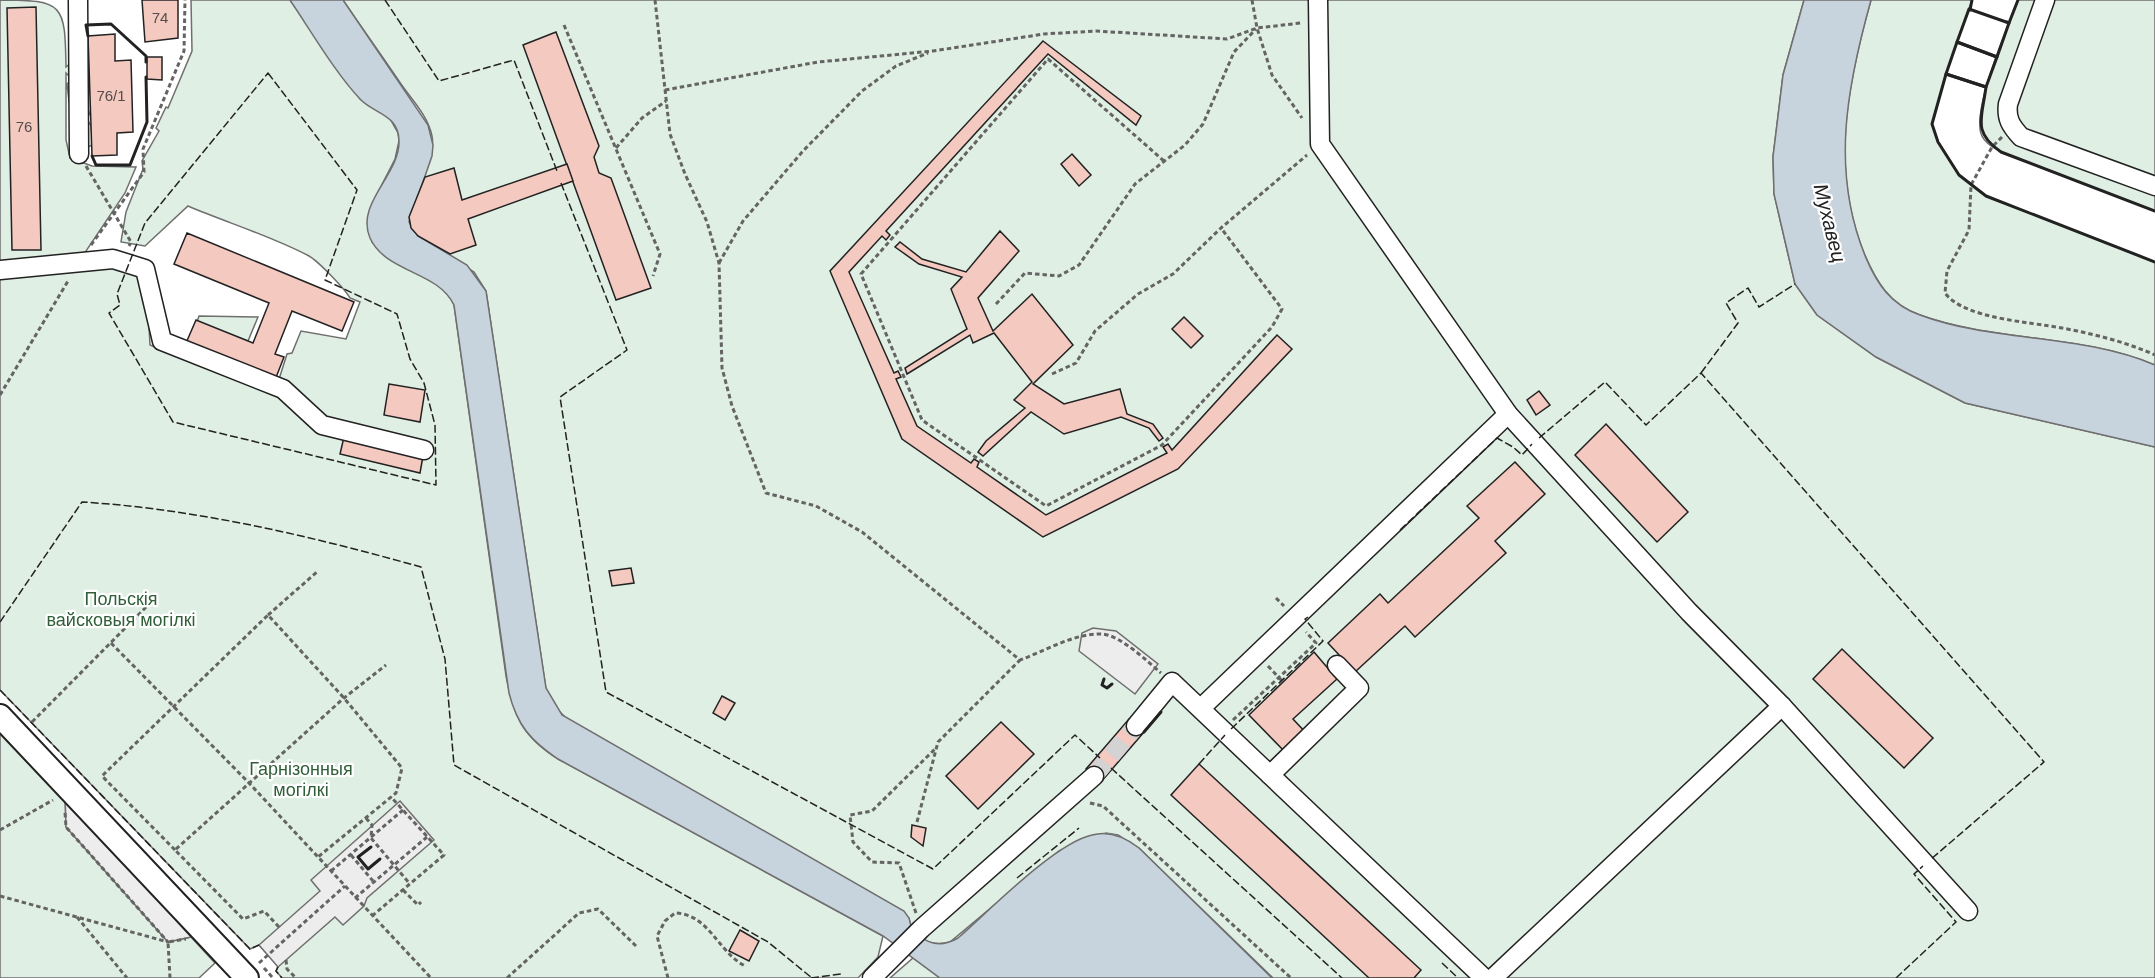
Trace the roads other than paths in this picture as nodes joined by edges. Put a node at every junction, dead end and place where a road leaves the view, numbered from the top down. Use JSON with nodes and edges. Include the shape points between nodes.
{"nodes":[{"id":1,"x":78,"y":0,"type":"edge"},
{"id":2,"x":1318,"y":0,"type":"edge"},
{"id":3,"x":2045,"y":0,"type":"edge"},
{"id":4,"x":79,"y":154,"type":"road end"},
{"id":5,"x":2155,"y":186,"type":"edge"},
{"id":6,"x":0,"y":270,"type":"edge"},
{"id":7,"x":1508,"y":414,"type":"junction"},
{"id":8,"x":424,"y":450,"type":"dead end"},
{"id":9,"x":1337,"y":664,"type":"dead end"},
{"id":10,"x":1782,"y":706,"type":"junction"},
{"id":11,"x":1201,"y":708,"type":"junction"},
{"id":12,"x":0,"y":716,"type":"edge"},
{"id":13,"x":1136,"y":726,"type":"tunnel mouth"},
{"id":14,"x":1270,"y":775,"type":"junction"},
{"id":15,"x":1094,"y":776,"type":"tunnel mouth"},
{"id":16,"x":1968,"y":911,"type":"dead end"},
{"id":17,"x":253,"y":970,"type":"edge"},
{"id":18,"x":872,"y":978,"type":"edge"},
{"id":19,"x":1484,"y":978,"type":"edge"},
{"id":20,"x":1493,"y":978,"type":"edge"}],
"edges":[{"from":1,"to":4,"type":"street"},
{"from":2,"to":7,"type":"street","via":[[1320,144]]},
{"from":3,"to":5,"type":"street","via":[[2008,104],[2007,116],[2012,127],[2021,136]]},
{"from":6,"to":8,"type":"street","via":[[113,259],[145,269],[162,341],[283,389],[322,424]]},
{"from":7,"to":10,"type":"street","via":[[1689,612]]},
{"from":7,"to":11,"type":"street"},
{"from":9,"to":14,"type":"street","via":[[1359,688]]},
{"from":10,"to":16,"type":"street"},
{"from":10,"to":20,"type":"street"},
{"from":11,"to":13,"type":"street","via":[[1172,682]]},
{"from":11,"to":14,"type":"street"},
{"from":12,"to":17,"type":"main road"},
{"from":14,"to":19,"type":"street"},
{"from":15,"to":18,"type":"street","via":[[921,929]]}]}
